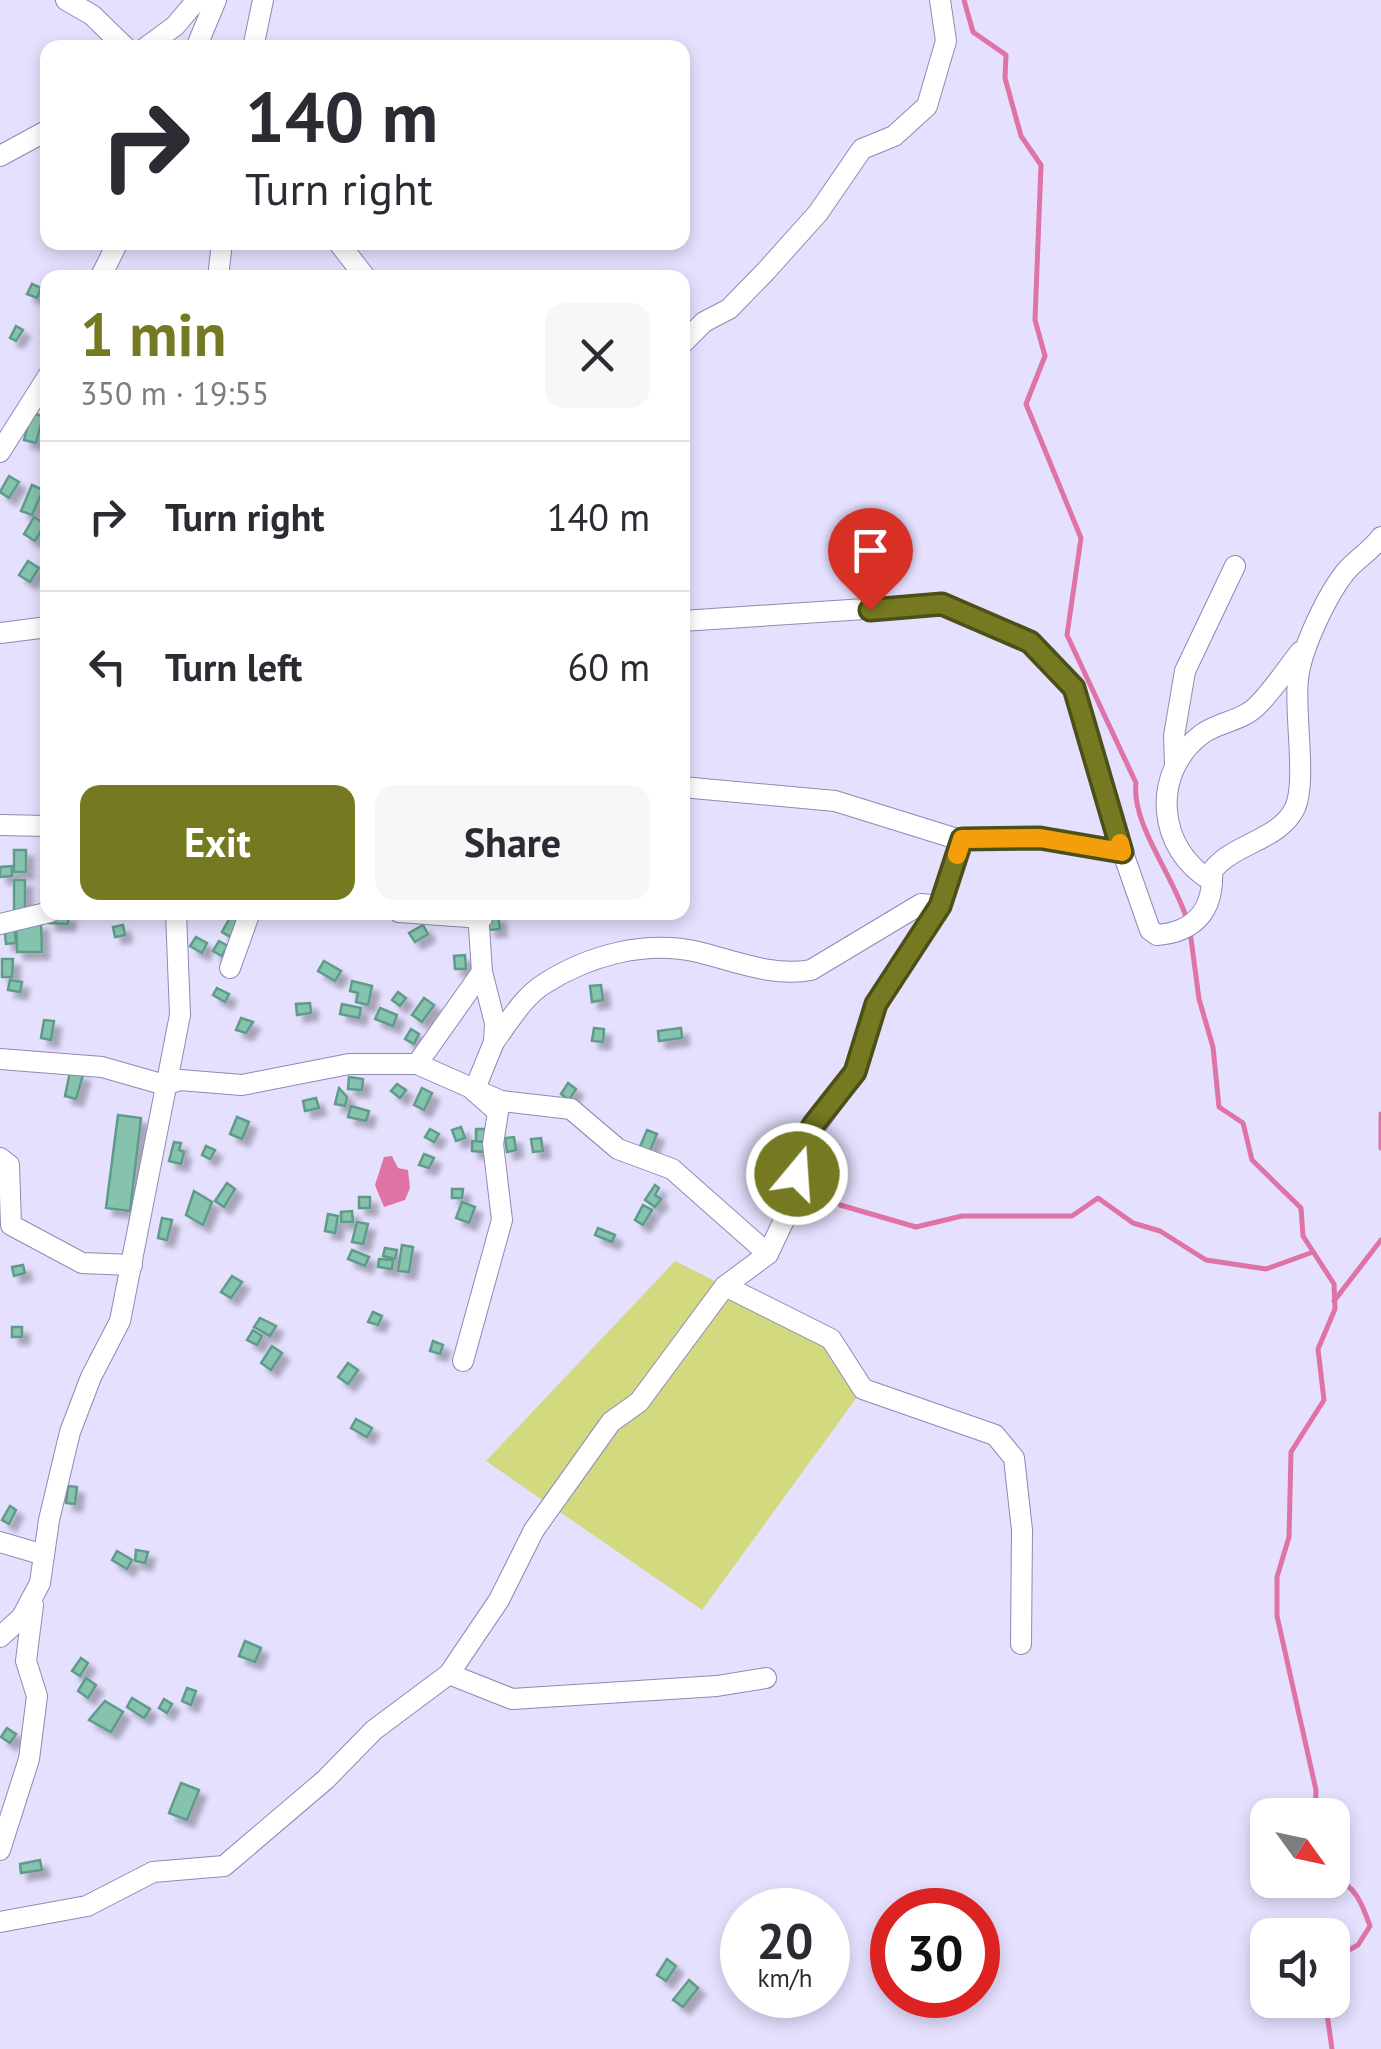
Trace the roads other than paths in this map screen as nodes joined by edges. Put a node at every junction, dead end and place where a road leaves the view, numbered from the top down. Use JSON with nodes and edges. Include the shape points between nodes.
{"nodes":[{"id":1,"x":66,"y":0,"type":"edge"},
{"id":2,"x":197,"y":0,"type":"edge"},
{"id":3,"x":216,"y":0,"type":"edge"},
{"id":4,"x":263,"y":0,"type":"edge"},
{"id":5,"x":940,"y":0,"type":"edge"},
{"id":6,"x":118,"y":40,"type":"edge"},
{"id":7,"x":156,"y":40,"type":"edge"},
{"id":8,"x":199,"y":40,"type":"edge"},
{"id":9,"x":256,"y":40,"type":"edge"},
{"id":10,"x":40,"y":134,"type":"edge"},
{"id":11,"x":0,"y":156,"type":"edge"},
{"id":12,"x":344,"y":250,"type":"edge"},
{"id":13,"x":360,"y":270,"type":"edge"},
{"id":14,"x":690,"y":336,"type":"edge"},
{"id":15,"x":40,"y":389,"type":"edge"},
{"id":16,"x":0,"y":452,"type":"edge"},
{"id":17,"x":1381,"y":537,"type":"edge"},
{"id":18,"x":1235,"y":566,"type":"dead end"},
{"id":19,"x":690,"y":620,"type":"edge"},
{"id":20,"x":40,"y":628,"type":"edge"},
{"id":21,"x":0,"y":633,"type":"edge"},
{"id":22,"x":1305,"y":647,"type":"junction"},
{"id":23,"x":1176,"y":771,"type":"junction"},
{"id":24,"x":690,"y":787,"type":"edge"},
{"id":25,"x":0,"y":825,"type":"edge"},
{"id":26,"x":40,"y":826,"type":"edge"},
{"id":27,"x":962,"y":839,"type":"junction"},
{"id":28,"x":1122,"y":852,"type":"junction"},
{"id":29,"x":1212,"y":881,"type":"junction"},
{"id":30,"x":940,"y":906,"type":"junction"},
{"id":31,"x":40,"y":914,"type":"edge"},
{"id":32,"x":176,"y":920,"type":"edge"},
{"id":33,"x":247,"y":920,"type":"edge"},
{"id":34,"x":480,"y":920,"type":"edge"},
{"id":35,"x":0,"y":924,"type":"edge"},
{"id":36,"x":230,"y":968,"type":"dead end"},
{"id":37,"x":482,"y":972,"type":"junction"},
{"id":38,"x":494,"y":1042,"type":"junction"},
{"id":39,"x":0,"y":1059,"type":"edge"},
{"id":40,"x":417,"y":1064,"type":"junction"},
{"id":41,"x":165,"y":1085,"type":"junction"},
{"id":42,"x":474,"y":1092,"type":"junction"},
{"id":43,"x":0,"y":1158,"type":"edge"},
{"id":44,"x":768,"y":1254,"type":"junction"},
{"id":45,"x":132,"y":1264,"type":"junction"},
{"id":46,"x":725,"y":1286,"type":"junction"},
{"id":47,"x":463,"y":1361,"type":"dead end"},
{"id":48,"x":0,"y":1542,"type":"edge"},
{"id":49,"x":44,"y":1555,"type":"junction"},
{"id":50,"x":34,"y":1600,"type":"junction"},
{"id":51,"x":0,"y":1637,"type":"edge"},
{"id":52,"x":1021,"y":1644,"type":"dead end"},
{"id":53,"x":449,"y":1674,"type":"junction"},
{"id":54,"x":766,"y":1678,"type":"dead end"},
{"id":55,"x":0,"y":1850,"type":"edge"},
{"id":56,"x":0,"y":1922,"type":"edge"}],
"edges":[{"from":1,"to":6,"type":"street"},
{"from":2,"to":7,"type":"street"},
{"from":3,"to":8,"type":"street"},
{"from":4,"to":9,"type":"street"},
{"from":5,"to":14,"type":"street","via":[[946,41],[927,106],[894,136],[862,150],[766,270]]},
{"from":10,"to":11,"type":"street"},
{"from":12,"to":13,"type":"street"},
{"from":15,"to":16,"type":"street"},
{"from":17,"to":22,"type":"street","via":[[1348,569]]},
{"from":18,"to":23,"type":"street","via":[[1185,671],[1174,736]]},
{"from":19,"to":28,"type":"street","via":[[942,604],[1030,642],[1074,688]]},
{"from":20,"to":21,"type":"street"},
{"from":22,"to":23,"type":"street","via":[[1255,709],[1204,732]]},
{"from":22,"to":29,"type":"street","via":[[1298,677],[1301,788],[1295,809],[1280,827],[1220,860]]},
{"from":23,"to":29,"type":"street","via":[[1168,792],[1168,832],[1192,870]]},
{"from":24,"to":27,"type":"street","via":[[835,801]]},
{"from":25,"to":26,"type":"street"},
{"from":27,"to":28,"type":"street","via":[[1040,838]]},
{"from":27,"to":30,"type":"street"},
{"from":28,"to":29,"type":"street","via":[[1157,935],[1199,920],[1213,894]]},
{"from":30,"to":38,"type":"street","via":[[921,904],[800,972],[636,947],[544,984]]},
{"from":30,"to":44,"type":"street","via":[[876,1004],[855,1072],[802,1144],[792,1202]]},
{"from":31,"to":35,"type":"street"},
{"from":32,"to":41,"type":"street","via":[[180,1015]]},
{"from":33,"to":36,"type":"street"},
{"from":34,"to":37,"type":"street"},
{"from":37,"to":38,"type":"street"},
{"from":37,"to":40,"type":"street"},
{"from":38,"to":42,"type":"street"},
{"from":39,"to":41,"type":"street","via":[[102,1066]]},
{"from":40,"to":41,"type":"street","via":[[349,1064],[242,1086],[180,1080]]},
{"from":40,"to":42,"type":"street"},
{"from":41,"to":45,"type":"street"},
{"from":42,"to":44,"type":"street","via":[[572,1108],[618,1149],[672,1168]]},
{"from":42,"to":47,"type":"street","via":[[498,1112],[492,1144],[502,1220]]},
{"from":43,"to":45,"type":"street","via":[[9,1166],[10,1225],[82,1263]]},
{"from":44,"to":46,"type":"street"},
{"from":45,"to":49,"type":"street","via":[[120,1321],[70,1432]]},
{"from":46,"to":52,"type":"street","via":[[830,1339],[862,1389],[995,1435],[1014,1458],[1022,1530]]},
{"from":46,"to":53,"type":"street","via":[[639,1402],[610,1422],[534,1530],[499,1600]]},
{"from":48,"to":49,"type":"street"},
{"from":49,"to":50,"type":"street"},
{"from":50,"to":51,"type":"street"},
{"from":50,"to":55,"type":"street","via":[[26,1661],[38,1696],[25,1783]]},
{"from":53,"to":54,"type":"street","via":[[512,1699]]},
{"from":53,"to":56,"type":"street","via":[[374,1730],[224,1866],[154,1872],[86,1906]]}]}
